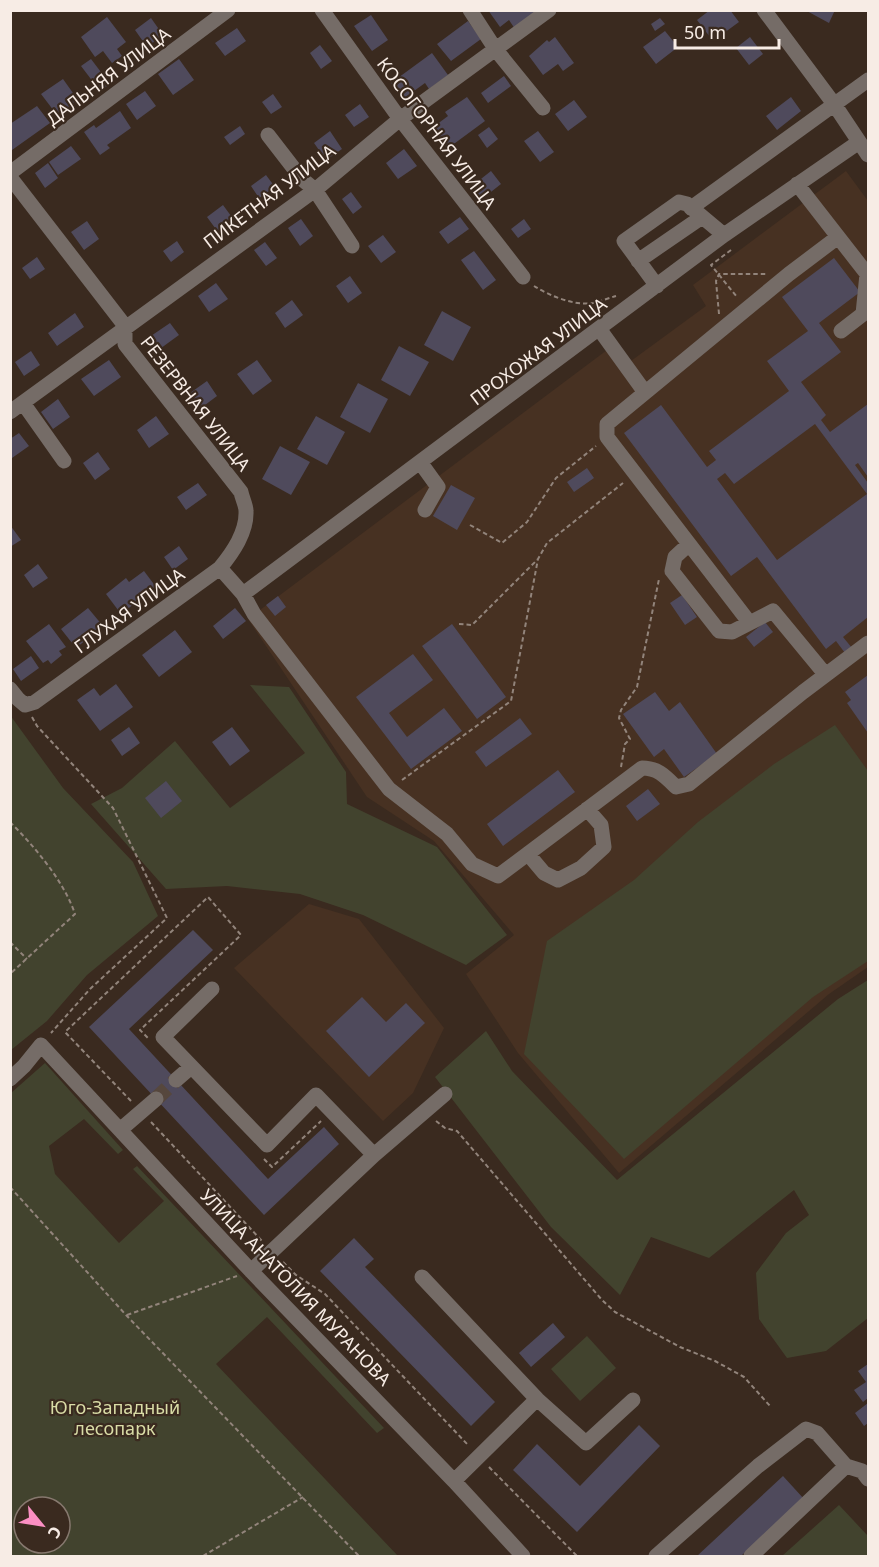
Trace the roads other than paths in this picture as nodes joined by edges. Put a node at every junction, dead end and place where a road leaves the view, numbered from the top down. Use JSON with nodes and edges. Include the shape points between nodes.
{"nodes":[{"id":1,"x":228,"y":10,"type":"edge"},
{"id":2,"x":322,"y":10,"type":"edge"},
{"id":3,"x":470,"y":10,"type":"edge"},
{"id":4,"x":549,"y":10,"type":"edge"},
{"id":5,"x":764,"y":10,"type":"edge"},
{"id":6,"x":496,"y":50,"type":"junction"},
{"id":7,"x":868,"y":80,"type":"edge"},
{"id":8,"x":834,"y":104,"type":"junction"},
{"id":9,"x":543,"y":108,"type":"dead end"},
{"id":10,"x":400,"y":119,"type":"junction"},
{"id":11,"x":268,"y":135,"type":"dead end"},
{"id":12,"x":859,"y":142,"type":"junction"},
{"id":13,"x":868,"y":155,"type":"edge"},
{"id":14,"x":10,"y":175,"type":"edge"},
{"id":15,"x":797,"y":184,"type":"junction"},
{"id":16,"x":315,"y":189,"type":"junction"},
{"id":17,"x":696,"y":212,"type":"junction"},
{"id":18,"x":724,"y":235,"type":"junction"},
{"id":19,"x":838,"y":237,"type":"junction"},
{"id":20,"x":352,"y":246,"type":"dead end"},
{"id":21,"x":638,"y":261,"type":"junction"},
{"id":22,"x":523,"y":277,"type":"road end"},
{"id":23,"x":657,"y":286,"type":"junction"},
{"id":24,"x":125,"y":326,"type":"junction"},
{"id":25,"x":600,"y":330,"type":"junction"},
{"id":26,"x":841,"y":331,"type":"dead end"},
{"id":27,"x":644,"y":391,"type":"junction"},
{"id":28,"x":17,"y":407,"type":"edge"},
{"id":29,"x":64,"y":460,"type":"dead end"},
{"id":30,"x":420,"y":462,"type":"junction"},
{"id":31,"x":246,"y":510,"type":"joint"},
{"id":32,"x":425,"y":510,"type":"dead end"},
{"id":33,"x":688,"y":545,"type":"junction"},
{"id":34,"x":220,"y":568,"type":"junction"},
{"id":35,"x":243,"y":594,"type":"junction"},
{"id":36,"x":749,"y":622,"type":"junction"},
{"id":37,"x":868,"y":643,"type":"edge"},
{"id":38,"x":825,"y":674,"type":"junction"},
{"id":39,"x":10,"y":689,"type":"edge"},
{"id":40,"x":587,"y":809,"type":"junction"},
{"id":41,"x":528,"y":855,"type":"junction"},
{"id":42,"x":212,"y":989,"type":"dead end"},
{"id":43,"x":191,"y":1066,"type":"junction"},
{"id":44,"x":10,"y":1079,"type":"edge"},
{"id":45,"x":176,"y":1080,"type":"tunnel mouth"},
{"id":46,"x":445,"y":1094,"type":"dead end"},
{"id":47,"x":156,"y":1099,"type":"tunnel mouth"},
{"id":48,"x":120,"y":1130,"type":"junction"},
{"id":49,"x":374,"y":1155,"type":"junction"},
{"id":50,"x":251,"y":1270,"type":"junction"},
{"id":51,"x":422,"y":1277,"type":"dead end"},
{"id":52,"x":537,"y":1399,"type":"junction"},
{"id":53,"x":633,"y":1400,"type":"dead end"},
{"id":54,"x":846,"y":1466,"type":"junction"},
{"id":55,"x":868,"y":1479,"type":"edge"},
{"id":56,"x":454,"y":1481,"type":"junction"},
{"id":57,"x":523,"y":1557,"type":"edge"},
{"id":58,"x":656,"y":1557,"type":"edge"},
{"id":59,"x":751,"y":1557,"type":"edge"}],
"edges":[{"from":1,"to":14,"type":"street","name":"ДАЛЬНЯЯ УЛИЦА"},
{"from":2,"to":10,"type":"street","name":"КОСОГОРНАЯ УЛИЦА"},
{"from":3,"to":6,"type":"street"},
{"from":4,"to":6,"type":"street","name":"ПИКЕТНАЯ УЛИЦА"},
{"from":5,"to":8,"type":"street"},
{"from":6,"to":9,"type":"street"},
{"from":6,"to":10,"type":"street","name":"ПИКЕТНАЯ УЛИЦА"},
{"from":7,"to":8,"type":"street"},
{"from":8,"to":12,"type":"street"},
{"from":8,"to":17,"type":"street"},
{"from":10,"to":16,"type":"street","name":"ПИКЕТНАЯ УЛИЦА"},
{"from":10,"to":22,"type":"street","name":"КОСОГОРНАЯ УЛИЦА"},
{"from":11,"to":16,"type":"street","via":[[302,179]]},
{"from":12,"to":13,"type":"street"},
{"from":12,"to":15,"type":"street","name":"ПРОХОЖАЯ УЛИЦА"},
{"from":14,"to":24,"type":"street","name":"РЕЗЕРВНАЯ УЛИЦА"},
{"from":15,"to":18,"type":"street","name":"ПРОХОЖАЯ УЛИЦА"},
{"from":15,"to":19,"type":"street"},
{"from":16,"to":20,"type":"street"},
{"from":16,"to":24,"type":"street","name":"ПИКЕТНАЯ УЛИЦА"},
{"from":17,"to":18,"type":"street"},
{"from":17,"to":21,"type":"street"},
{"from":17,"to":21,"type":"street","via":[[679,202],[624,241]]},
{"from":18,"to":23,"type":"street","name":"ПРОХОЖАЯ УЛИЦА"},
{"from":19,"to":26,"type":"street","via":[[867,274],[863,314]]},
{"from":19,"to":27,"type":"street"},
{"from":21,"to":23,"type":"street"},
{"from":23,"to":25,"type":"street","name":"ПРОХОЖАЯ УЛИЦА"},
{"from":24,"to":28,"type":"street","name":"ПИКЕТНАЯ УЛИЦА"},
{"from":24,"to":31,"type":"street","name":"РЕЗЕРВНАЯ УЛИЦА","via":[[125,344],[241,492]]},
{"from":25,"to":27,"type":"street"},
{"from":25,"to":30,"type":"street","name":"ПРОХОЖАЯ УЛИЦА"},
{"from":27,"to":33,"type":"street","via":[[607,424],[607,437]]},
{"from":28,"to":29,"type":"street"},
{"from":30,"to":32,"type":"street","via":[[438,487]]},
{"from":30,"to":35,"type":"street","name":"ПРОХОЖАЯ УЛИЦА"},
{"from":31,"to":34,"type":"street","name":"ГЛУХАЯ УЛИЦА","via":[[240,536]]},
{"from":33,"to":36,"type":"street"},
{"from":33,"to":36,"type":"street","via":[[675,557],[672,571],[719,631],[732,632]]},
{"from":34,"to":35,"type":"street"},
{"from":34,"to":39,"type":"street","name":"ГЛУХАЯ УЛИЦА","via":[[35,702],[26,705]]},
{"from":35,"to":41,"type":"street","via":[[254,614],[389,789],[447,834],[472,864],[498,876]]},
{"from":36,"to":38,"type":"street","via":[[773,611]]},
{"from":37,"to":38,"type":"street"},
{"from":38,"to":40,"type":"street","via":[[689,784],[676,787],[653,768],[642,768]]},
{"from":40,"to":41,"type":"street"},
{"from":40,"to":41,"type":"street","via":[[601,825],[604,847],[581,868],[558,880],[543,873]]},
{"from":42,"to":43,"type":"street","via":[[163,1037]]},
{"from":43,"to":45,"type":"street"},
{"from":43,"to":49,"type":"street","via":[[267,1145],[316,1095]]},
{"from":44,"to":48,"type":"street","name":"УЛИЦА АНАТОЛИЯ МУРАНОВА","via":[[41,1045]]},
{"from":46,"to":49,"type":"street"},
{"from":47,"to":48,"type":"street"},
{"from":48,"to":50,"type":"street","name":"УЛИЦА АНАТОЛИЯ МУРАНОВА"},
{"from":49,"to":50,"type":"street"},
{"from":50,"to":56,"type":"street","name":"УЛИЦА АНАТОЛИЯ МУРАНОВА"},
{"from":51,"to":52,"type":"street"},
{"from":52,"to":53,"type":"street","via":[[586,1443]]},
{"from":52,"to":56,"type":"street"},
{"from":54,"to":55,"type":"street","via":[[862,1471]]},
{"from":54,"to":58,"type":"street","via":[[817,1432],[806,1429]]},
{"from":54,"to":59,"type":"street"},
{"from":56,"to":57,"type":"street","name":"УЛИЦА АНАТОЛИЯ МУРАНОВА"}]}
